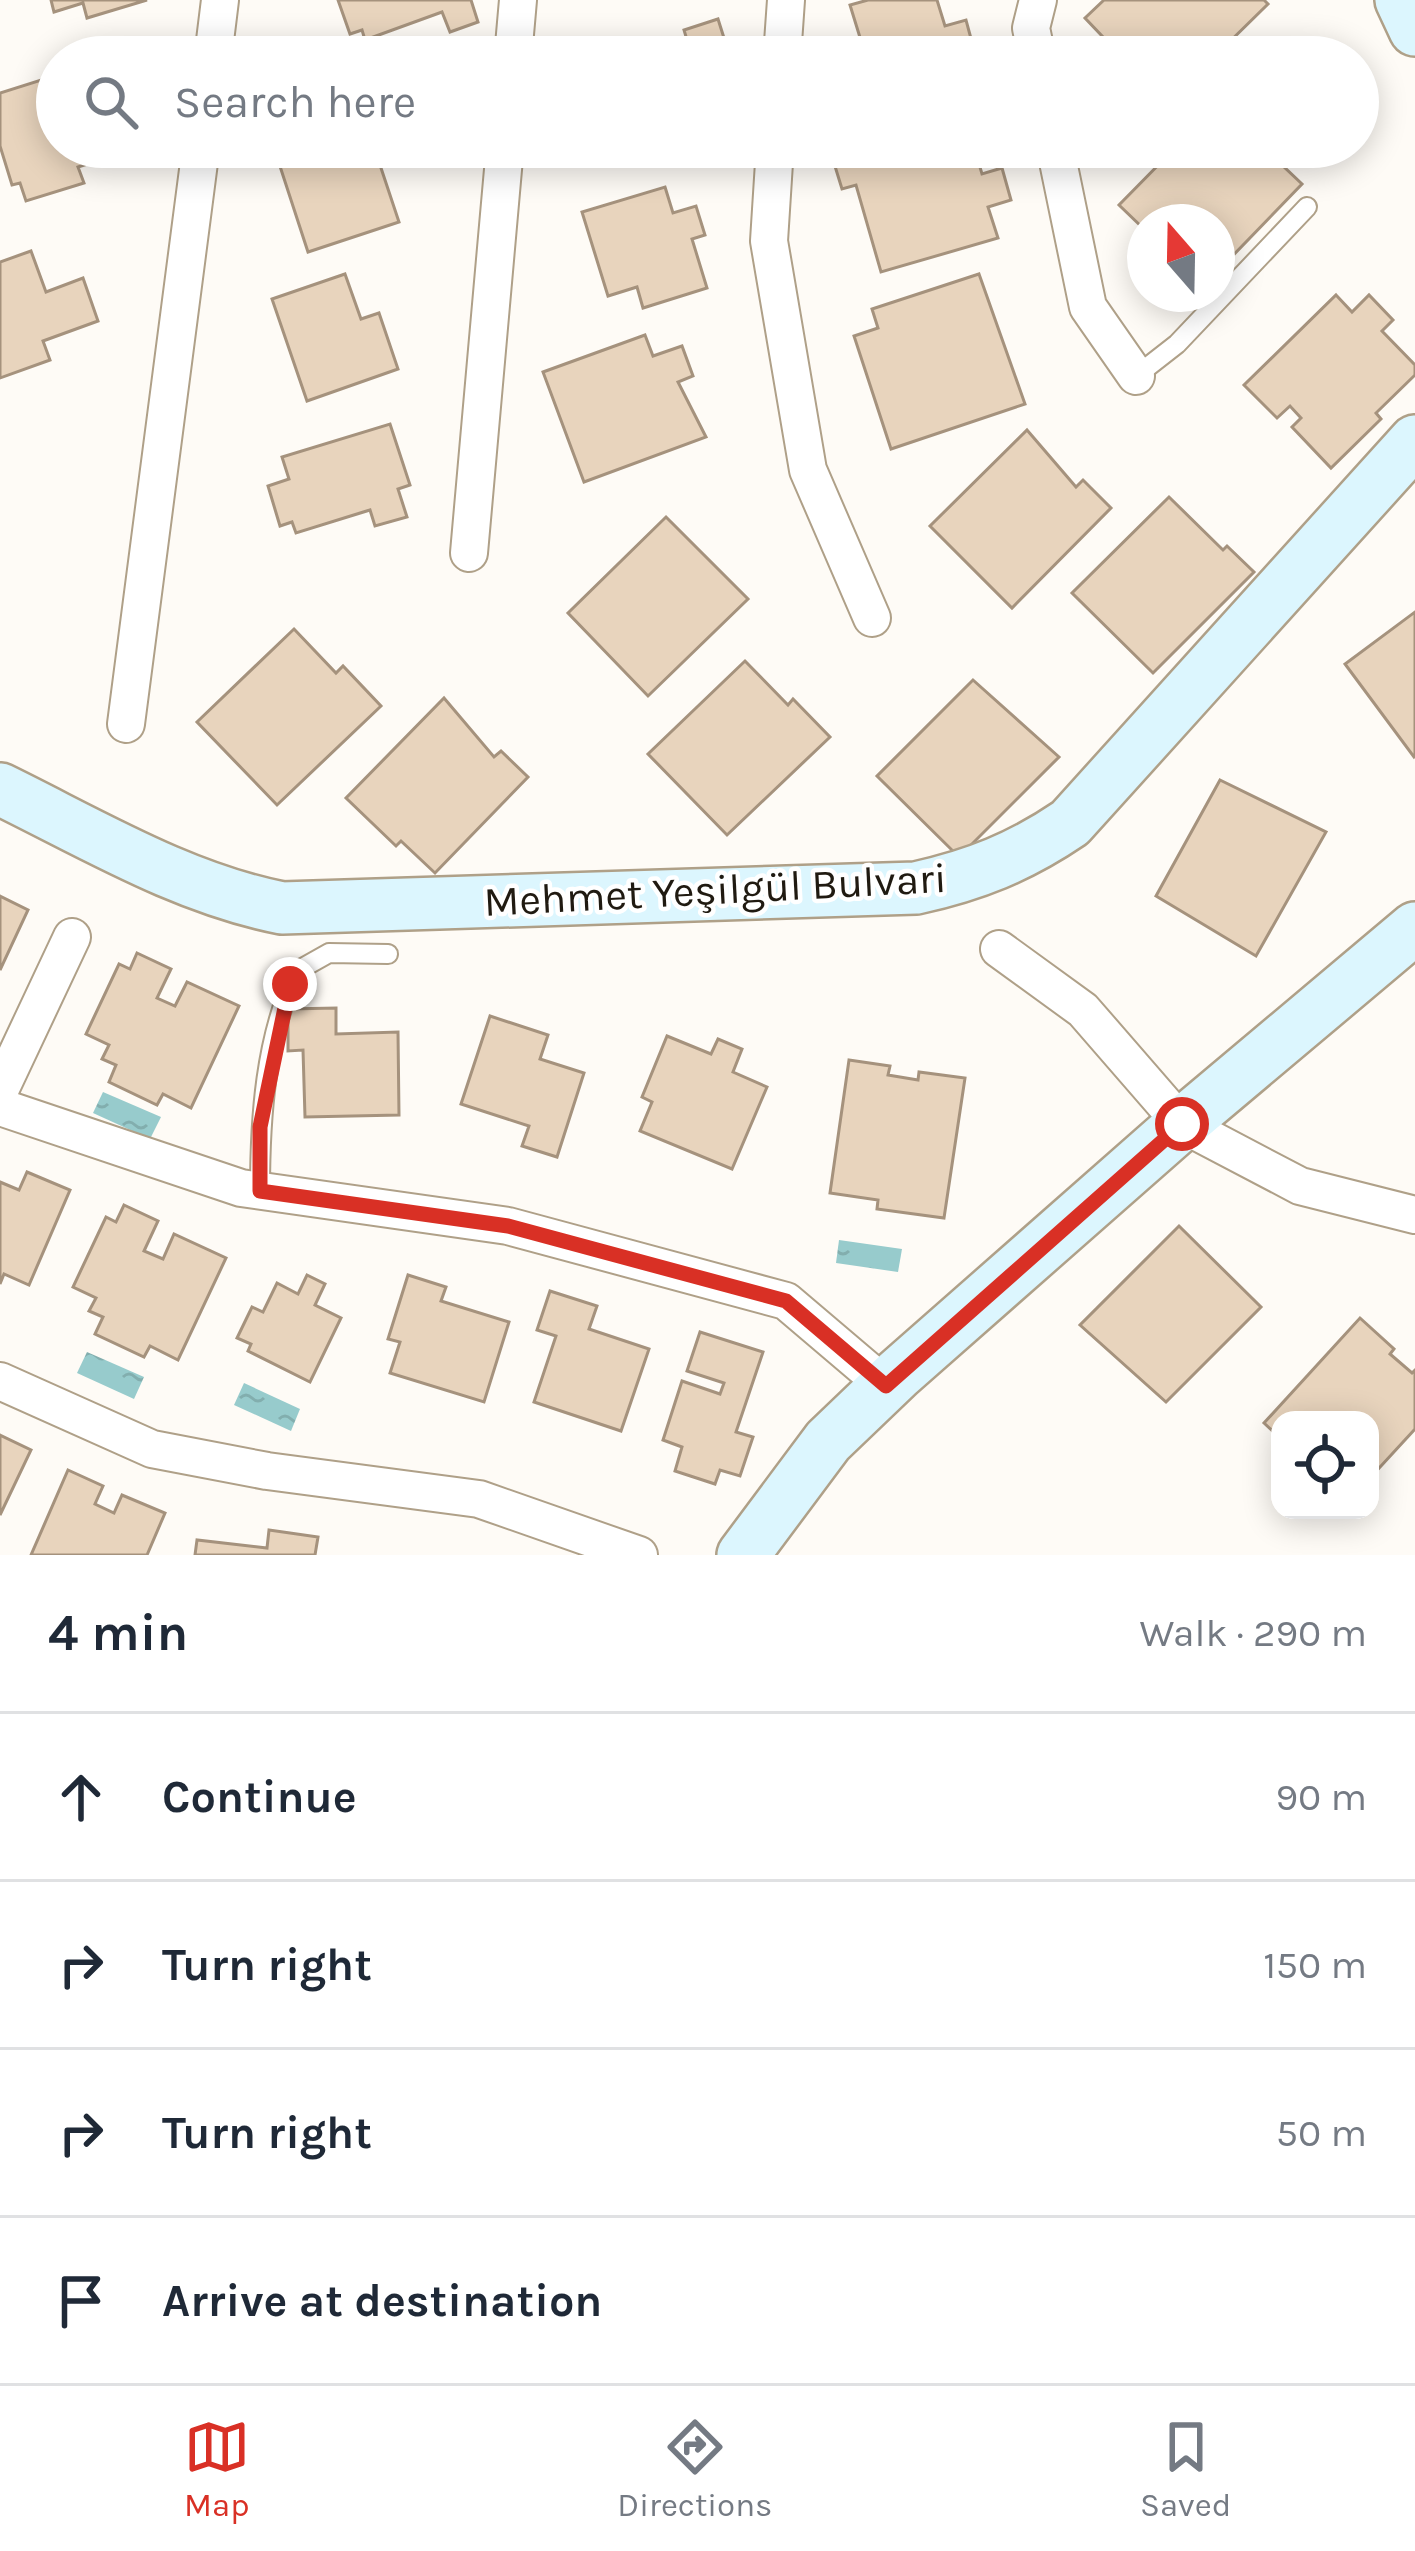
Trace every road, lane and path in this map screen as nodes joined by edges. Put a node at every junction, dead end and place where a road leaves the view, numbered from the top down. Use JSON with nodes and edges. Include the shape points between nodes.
{"nodes":[{"id":1,"x":220,"y":0,"type":"edge"},
{"id":2,"x":518,"y":0,"type":"edge"},
{"id":3,"x":786,"y":0,"type":"edge"},
{"id":4,"x":1038,"y":0,"type":"edge"},
{"id":5,"x":1401,"y":0,"type":"edge"},
{"id":6,"x":1415,"y":29,"type":"edge"},
{"id":7,"x":215,"y":36,"type":"edge"},
{"id":8,"x":515,"y":36,"type":"edge"},
{"id":9,"x":783,"y":36,"type":"edge"},
{"id":10,"x":1033,"y":36,"type":"edge"},
{"id":11,"x":198,"y":168,"type":"edge"},
{"id":12,"x":503,"y":168,"type":"edge"},
{"id":13,"x":774,"y":168,"type":"edge"},
{"id":14,"x":1059,"y":168,"type":"edge"},
{"id":15,"x":1307,"y":207,"type":"dead end"},
{"id":16,"x":1136,"y":376,"type":"joint"},
{"id":17,"x":1415,"y":441,"type":"edge"},
{"id":18,"x":469,"y":553,"type":"dead end"},
{"id":19,"x":872,"y":618,"type":"dead end"},
{"id":20,"x":126,"y":724,"type":"dead end"},
{"id":21,"x":0,"y":789,"type":"edge"},
{"id":22,"x":1415,"y":928,"type":"edge"},
{"id":23,"x":72,"y":937,"type":"dead end"},
{"id":24,"x":999,"y":949,"type":"dead end"},
{"id":25,"x":388,"y":954,"type":"dead end"},
{"id":26,"x":0,"y":1090,"type":"edge"},
{"id":27,"x":0,"y":1106,"type":"edge"},
{"id":28,"x":1182,"y":1124,"type":"junction"},
{"id":29,"x":260,"y":1191,"type":"junction"},
{"id":30,"x":1415,"y":1215,"type":"edge"},
{"id":31,"x":0,"y":1381,"type":"edge"},
{"id":32,"x":886,"y":1386,"type":"junction"},
{"id":33,"x":639,"y":1555,"type":"edge"},
{"id":34,"x":743,"y":1555,"type":"edge"}],
"edges":[{"from":1,"to":7,"type":"street"},
{"from":2,"to":8,"type":"street"},
{"from":3,"to":9,"type":"street"},
{"from":4,"to":10,"type":"street"},
{"from":5,"to":6,"type":"main road"},
{"from":11,"to":20,"type":"street"},
{"from":12,"to":18,"type":"street"},
{"from":13,"to":19,"type":"street","via":[[769,241],[808,470]]},
{"from":14,"to":16,"type":"street","via":[[1088,307]]},
{"from":15,"to":16,"type":"lane","via":[[1178,344]]},
{"from":17,"to":21,"type":"main road","name":"Mehmet Yeşilgül Bulvari","via":[[1070,823],[1024,855],[968,877],[916,888],[282,908],[174,875]]},
{"from":22,"to":28,"type":"main road"},
{"from":23,"to":26,"type":"street"},
{"from":24,"to":28,"type":"street","via":[[1082,1010]]},
{"from":25,"to":29,"type":"lane","via":[[329,953],[297,971],[267,1078]]},
{"from":27,"to":29,"type":"street"},
{"from":28,"to":30,"type":"street","via":[[1300,1186]]},
{"from":28,"to":32,"type":"main road"},
{"from":29,"to":32,"type":"street","via":[[508,1226],[786,1301]]},
{"from":31,"to":33,"type":"street","via":[[152,1449],[479,1499]]},
{"from":32,"to":34,"type":"main road","via":[[829,1441]]}]}
